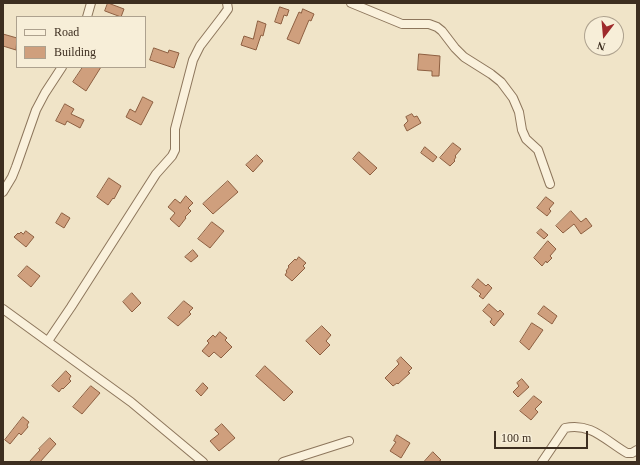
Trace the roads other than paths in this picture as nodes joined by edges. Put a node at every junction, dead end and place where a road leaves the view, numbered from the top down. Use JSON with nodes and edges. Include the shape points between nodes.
{"nodes":[{"id":1,"x":91,"y":3,"type":"edge"},
{"id":2,"x":227,"y":3,"type":"edge"},
{"id":3,"x":351,"y":3,"type":"edge"},
{"id":4,"x":87,"y":16,"type":"edge"},
{"id":5,"x":61,"y":68,"type":"edge"},
{"id":6,"x":550,"y":184,"type":"dead end"},
{"id":7,"x":3,"y":192,"type":"edge"},
{"id":8,"x":3,"y":309,"type":"edge"},
{"id":9,"x":48,"y":341,"type":"junction"},
{"id":10,"x":349,"y":441,"type":"dead end"},
{"id":11,"x":637,"y":450,"type":"edge"},
{"id":12,"x":203,"y":462,"type":"edge"},
{"id":13,"x":283,"y":462,"type":"edge"},
{"id":14,"x":542,"y":462,"type":"edge"}],
"edges":[{"from":1,"to":4,"type":"street"},
{"from":2,"to":9,"type":"street","via":[[228,9],[200,46],[193,60],[175,129],[172,156],[156,174]]},
{"from":3,"to":6,"type":"street","via":[[402,24],[429,24],[437,27],[464,57],[501,82],[513,98],[526,139],[538,150]]},
{"from":5,"to":7,"type":"street","via":[[38,106],[14,172]]},
{"from":8,"to":9,"type":"street"},
{"from":9,"to":12,"type":"street","via":[[131,402]]},
{"from":10,"to":13,"type":"street"},
{"from":11,"to":14,"type":"street","via":[[627,453],[594,431],[575,426],[565,428]]}]}
